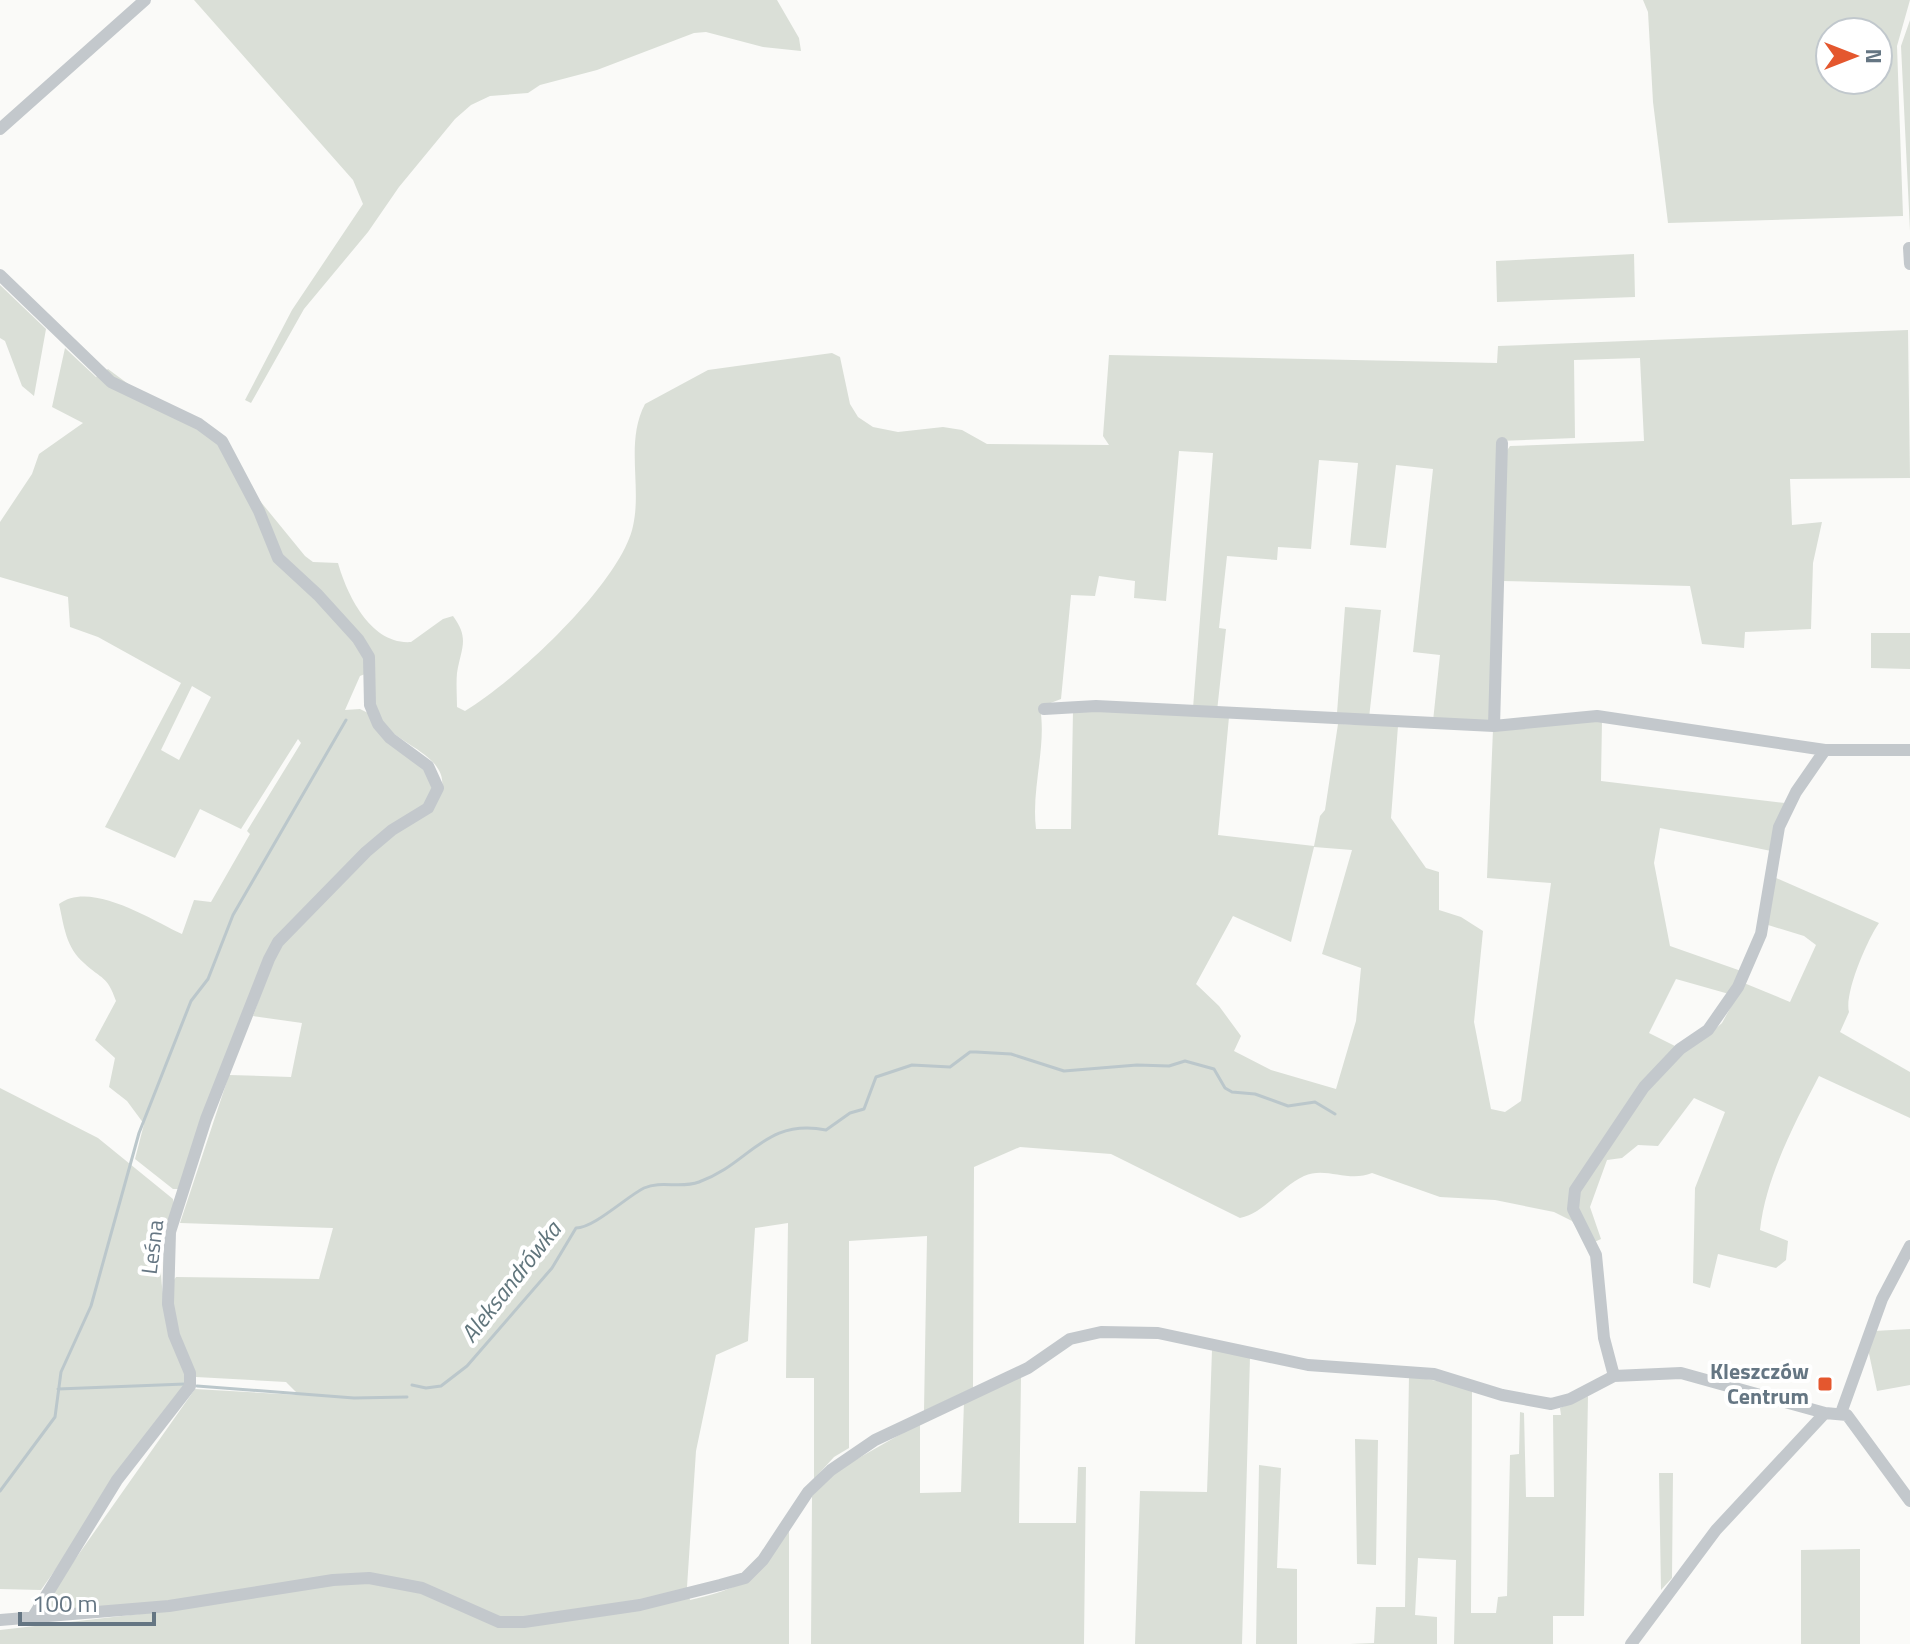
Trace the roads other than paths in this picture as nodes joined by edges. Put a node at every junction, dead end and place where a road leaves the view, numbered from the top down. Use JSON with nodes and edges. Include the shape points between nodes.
{"nodes":[{"id":1,"x":145,"y":0,"type":"edge"},
{"id":2,"x":0,"y":129,"type":"edge"},
{"id":3,"x":1909,"y":248,"type":"edge"},
{"id":4,"x":1910,"y":264,"type":"edge"},
{"id":5,"x":0,"y":275,"type":"edge"},
{"id":6,"x":1502,"y":443,"type":"dead end"},
{"id":7,"x":1044,"y":709,"type":"dead end"},
{"id":8,"x":1494,"y":726,"type":"junction"},
{"id":9,"x":1825,"y":750,"type":"junction"},
{"id":10,"x":1910,"y":750,"type":"edge"},
{"id":11,"x":1910,"y":1246,"type":"edge"},
{"id":12,"x":1614,"y":1376,"type":"junction"},
{"id":13,"x":1825,"y":1413,"type":"junction"},
{"id":14,"x":1841,"y":1413,"type":"junction"},
{"id":15,"x":1910,"y":1501,"type":"edge"},
{"id":16,"x":36,"y":1617,"type":"junction"},
{"id":17,"x":0,"y":1620,"type":"edge"},
{"id":18,"x":1631,"y":1644,"type":"edge"}],
"edges":[{"from":1,"to":2,"type":"street"},
{"from":3,"to":4,"type":"street"},
{"from":5,"to":16,"type":"street","name":"Leśna","via":[[111,382],[199,424],[222,441],[278,558],[318,595],[369,657],[370,705],[378,724],[428,766],[438,788],[428,808],[392,830],[274,950],[206,1119],[170,1232],[168,1304],[190,1386],[117,1480]]},
{"from":6,"to":8,"type":"street"},
{"from":7,"to":8,"type":"street","via":[[1096,706]]},
{"from":8,"to":9,"type":"street","via":[[1597,716]]},
{"from":9,"to":10,"type":"street"},
{"from":9,"to":12,"type":"street","via":[[1779,827],[1761,934],[1738,987],[1708,1030],[1680,1049],[1644,1087],[1575,1190],[1573,1209],[1596,1255],[1604,1338]]},
{"from":11,"to":14,"type":"street","via":[[1882,1299]]},
{"from":12,"to":13,"type":"street","via":[[1681,1373]]},
{"from":12,"to":16,"type":"street","via":[[1551,1404],[1434,1374],[1308,1365],[1158,1333],[1101,1332],[1070,1339],[1028,1368],[875,1440],[808,1492],[745,1578],[720,1585],[640,1605],[524,1622],[499,1622],[422,1588],[369,1578],[169,1606]]},
{"from":13,"to":14,"type":"street"},
{"from":13,"to":18,"type":"street","via":[[1716,1530]]},
{"from":14,"to":15,"type":"street","via":[[1858,1425]]},
{"from":16,"to":17,"type":"street"}]}
